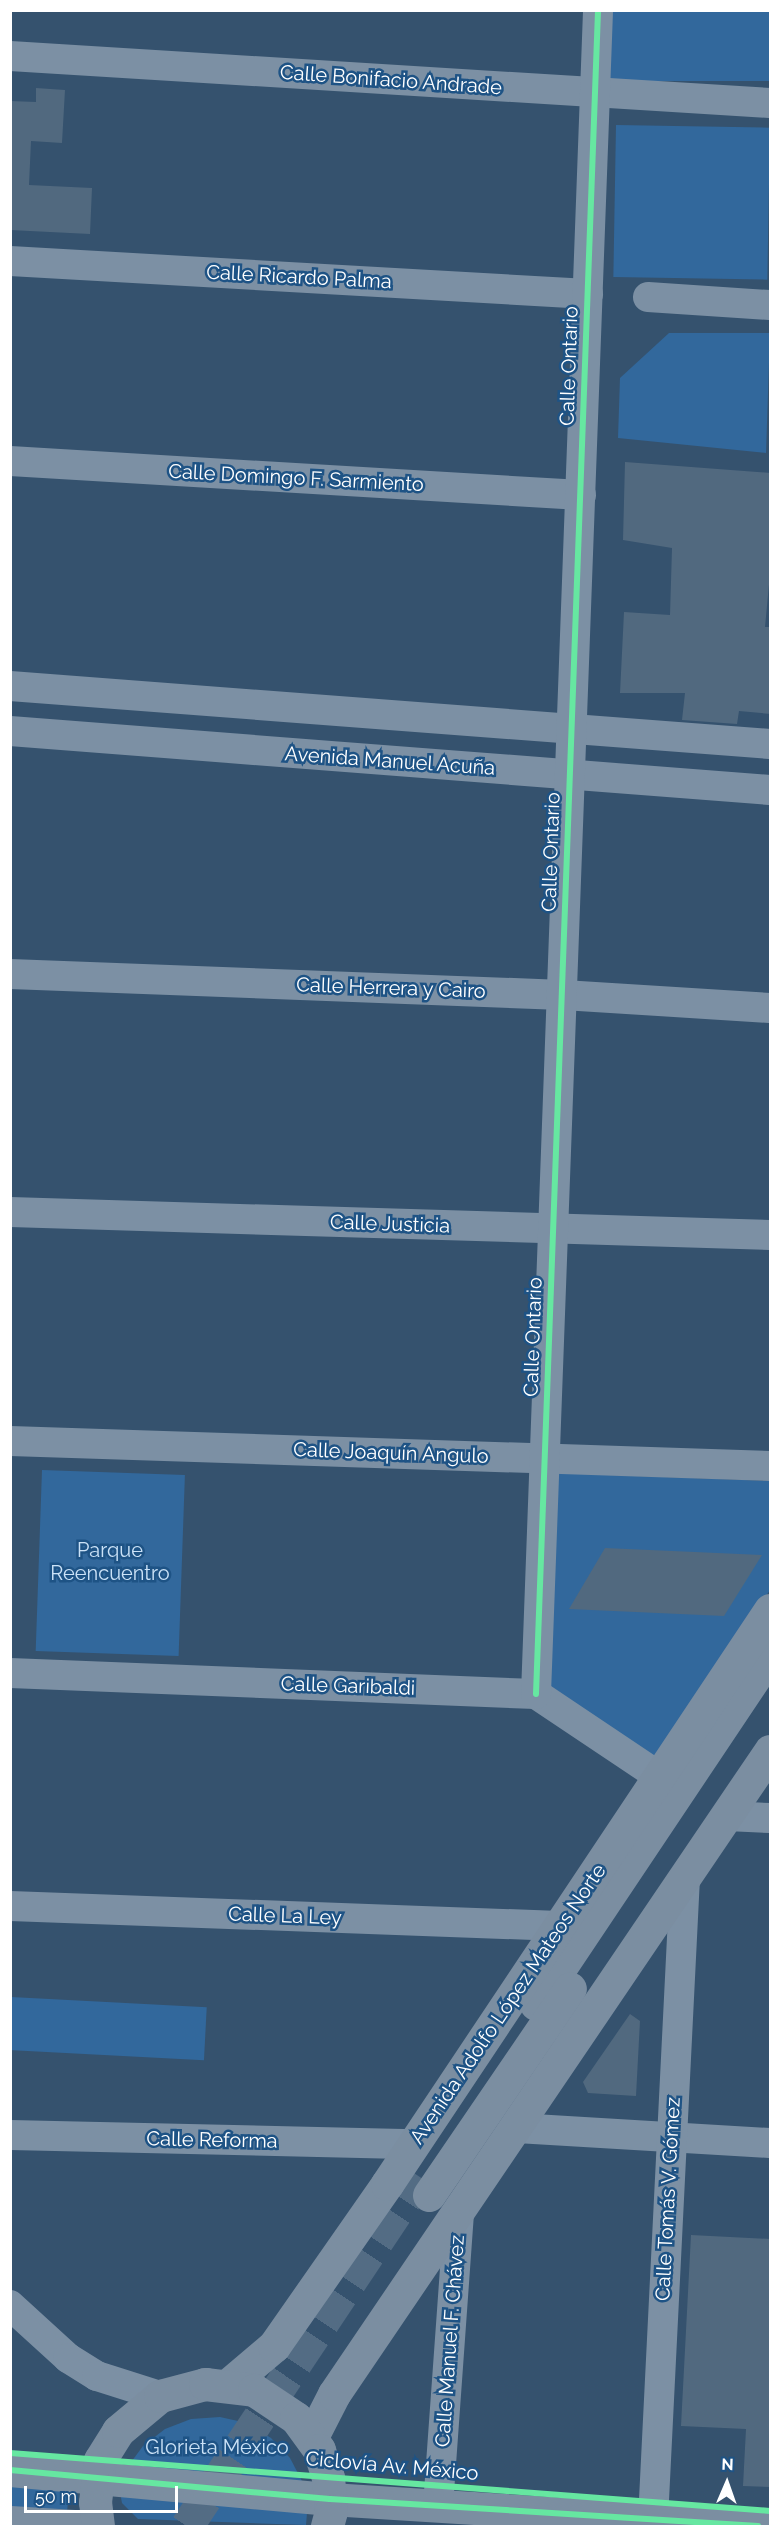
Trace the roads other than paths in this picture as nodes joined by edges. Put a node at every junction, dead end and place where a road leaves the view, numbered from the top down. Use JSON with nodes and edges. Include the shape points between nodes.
{"nodes":[{"id":1,"x":598,"y":10,"type":"edge"},
{"id":2,"x":10,"y":56,"type":"edge"},
{"id":3,"x":595,"y":92,"type":"junction"},
{"id":4,"x":771,"y":103,"type":"edge"},
{"id":5,"x":10,"y":261,"type":"edge"},
{"id":6,"x":588,"y":294,"type":"junction"},
{"id":7,"x":648,"y":297,"type":"dead end"},
{"id":8,"x":771,"y":304,"type":"edge"},
{"id":9,"x":10,"y":461,"type":"edge"},
{"id":10,"x":581,"y":495,"type":"junction"},
{"id":11,"x":10,"y":686,"type":"edge"},
{"id":12,"x":573,"y":729,"type":"junction"},
{"id":13,"x":10,"y":731,"type":"edge"},
{"id":14,"x":771,"y":744,"type":"edge"},
{"id":15,"x":570,"y":775,"type":"junction"},
{"id":16,"x":771,"y":790,"type":"edge"},
{"id":17,"x":10,"y":974,"type":"edge"},
{"id":18,"x":562,"y":995,"type":"junction"},
{"id":19,"x":771,"y":1008,"type":"edge"},
{"id":20,"x":10,"y":1212,"type":"edge"},
{"id":21,"x":554,"y":1228,"type":"junction"},
{"id":22,"x":771,"y":1235,"type":"edge"},
{"id":23,"x":10,"y":1441,"type":"edge"},
{"id":24,"x":545,"y":1458,"type":"junction"},
{"id":25,"x":771,"y":1466,"type":"edge"},
{"id":26,"x":771,"y":1610,"type":"edge"},
{"id":27,"x":768,"y":1666,"type":"edge"},
{"id":28,"x":10,"y":1673,"type":"edge"},
{"id":29,"x":536,"y":1694,"type":"junction"},
{"id":30,"x":771,"y":1751,"type":"edge"},
{"id":31,"x":660,"y":1777,"type":"junction"},
{"id":32,"x":727,"y":1816,"type":"junction"},
{"id":33,"x":771,"y":1818,"type":"edge"},
{"id":34,"x":685,"y":1878,"type":"junction"},
{"id":35,"x":10,"y":1906,"type":"edge"},
{"id":36,"x":560,"y":1926,"type":"junction"},
{"id":37,"x":517,"y":2128,"type":"junction"},
{"id":38,"x":10,"y":2135,"type":"edge"},
{"id":39,"x":671,"y":2137,"type":"junction"},
{"id":40,"x":771,"y":2143,"type":"edge"},
{"id":41,"x":414,"y":2144,"type":"junction"},
{"id":42,"x":424,"y":2186,"type":"tunnel mouth"},
{"id":43,"x":459,"y":2213,"type":"junction"},
{"id":44,"x":10,"y":2305,"type":"edge"},
{"id":45,"x":229,"y":2384,"type":"junction"},
{"id":46,"x":160,"y":2396,"type":"junction"},
{"id":47,"x":312,"y":2437,"type":"junction"},
{"id":48,"x":10,"y":2470,"type":"edge"},
{"id":49,"x":97,"y":2478,"type":"junction"},
{"id":50,"x":438,"y":2505,"type":"junction"},
{"id":51,"x":329,"y":2513,"type":"edge"},
{"id":52,"x":653,"y":2520,"type":"junction"},
{"id":53,"x":10,"y":2522,"type":"edge"},
{"id":54,"x":74,"y":2526,"type":"edge"},
{"id":55,"x":98,"y":2526,"type":"edge"},
{"id":56,"x":758,"y":2526,"type":"edge"}],
"edges":[{"from":1,"to":3,"type":"street","name":"Calle Ontario"},
{"from":2,"to":3,"type":"street","name":"Calle Bonifacio Andrade"},
{"from":3,"to":4,"type":"street","name":"Calle Bonifacio Andrade"},
{"from":3,"to":6,"type":"street","name":"Calle Ontario"},
{"from":5,"to":6,"type":"street","name":"Calle Ricardo Palma"},
{"from":6,"to":10,"type":"street","name":"Calle Ontario"},
{"from":7,"to":8,"type":"street"},
{"from":9,"to":10,"type":"street","name":"Calle Domingo F. Sarmiento"},
{"from":10,"to":12,"type":"street","name":"Calle Ontario"},
{"from":11,"to":12,"type":"street"},
{"from":12,"to":14,"type":"street"},
{"from":12,"to":15,"type":"street","name":"Calle Ontario"},
{"from":13,"to":15,"type":"street","name":"Avenida Manuel Acuña"},
{"from":15,"to":16,"type":"street","name":"Avenida Manuel Acuña"},
{"from":15,"to":18,"type":"street","name":"Calle Ontario"},
{"from":17,"to":18,"type":"street","name":"Calle Herrera y Cairo"},
{"from":18,"to":19,"type":"street","name":"Calle Herrera y Cairo"},
{"from":18,"to":21,"type":"street","name":"Calle Ontario"},
{"from":20,"to":21,"type":"street","name":"Calle Justicia"},
{"from":21,"to":22,"type":"street","name":"Calle Justicia"},
{"from":21,"to":24,"type":"street","name":"Calle Ontario"},
{"from":23,"to":24,"type":"street","name":"Calle Joaquín Angulo"},
{"from":24,"to":25,"type":"street","name":"Calle Joaquín Angulo"},
{"from":24,"to":29,"type":"street","name":"Calle Ontario"},
{"from":26,"to":31,"type":"main road","name":"Avenida Adolfo López Mateos Norte"},
{"from":27,"to":42,"type":"main road","name":"Avenida Adolfo López Mateos Norte"},
{"from":28,"to":29,"type":"street","name":"Calle Garibaldi"},
{"from":29,"to":31,"type":"street"},
{"from":30,"to":32,"type":"main road"},
{"from":31,"to":36,"type":"main road","name":"Avenida Adolfo López Mateos Norte"},
{"from":32,"to":33,"type":"street"},
{"from":32,"to":34,"type":"main road"},
{"from":34,"to":37,"type":"main road"},
{"from":34,"to":39,"type":"street","name":"Calle Tomás V. Gómez"},
{"from":35,"to":36,"type":"street","name":"Calle La Ley"},
{"from":36,"to":41,"type":"main road","name":"Avenida Adolfo López Mateos Norte"},
{"from":37,"to":39,"type":"street"},
{"from":37,"to":43,"type":"main road"},
{"from":38,"to":41,"type":"street","name":"Calle Reforma"},
{"from":39,"to":40,"type":"street"},
{"from":39,"to":52,"type":"street","name":"Calle Tomás V. Gómez"},
{"from":41,"to":45,"type":"main road","name":"Avenida Adolfo López Mateos Norte","via":[[274,2346]]},
{"from":43,"to":47,"type":"main road","via":[[334,2394]]},
{"from":43,"to":50,"type":"street","name":"Calle Manuel F. Chávez"},
{"from":44,"to":46,"type":"street","via":[[68,2358],[97,2376]]},
{"from":45,"to":46,"type":"main road","via":[[205,2384]]},
{"from":45,"to":47,"type":"main road","via":[[276,2402]]},
{"from":46,"to":49,"type":"main road","via":[[144,2405],[118,2431],[100,2460]]},
{"from":47,"to":51,"type":"main road","via":[[328,2477]]},
{"from":48,"to":49,"type":"main road"},
{"from":49,"to":51,"type":"main road"},
{"from":49,"to":55,"type":"main road"},
{"from":50,"to":51,"type":"main road"},
{"from":50,"to":52,"type":"main road"},
{"from":52,"to":56,"type":"main road"},
{"from":53,"to":54,"type":"main road"}]}
